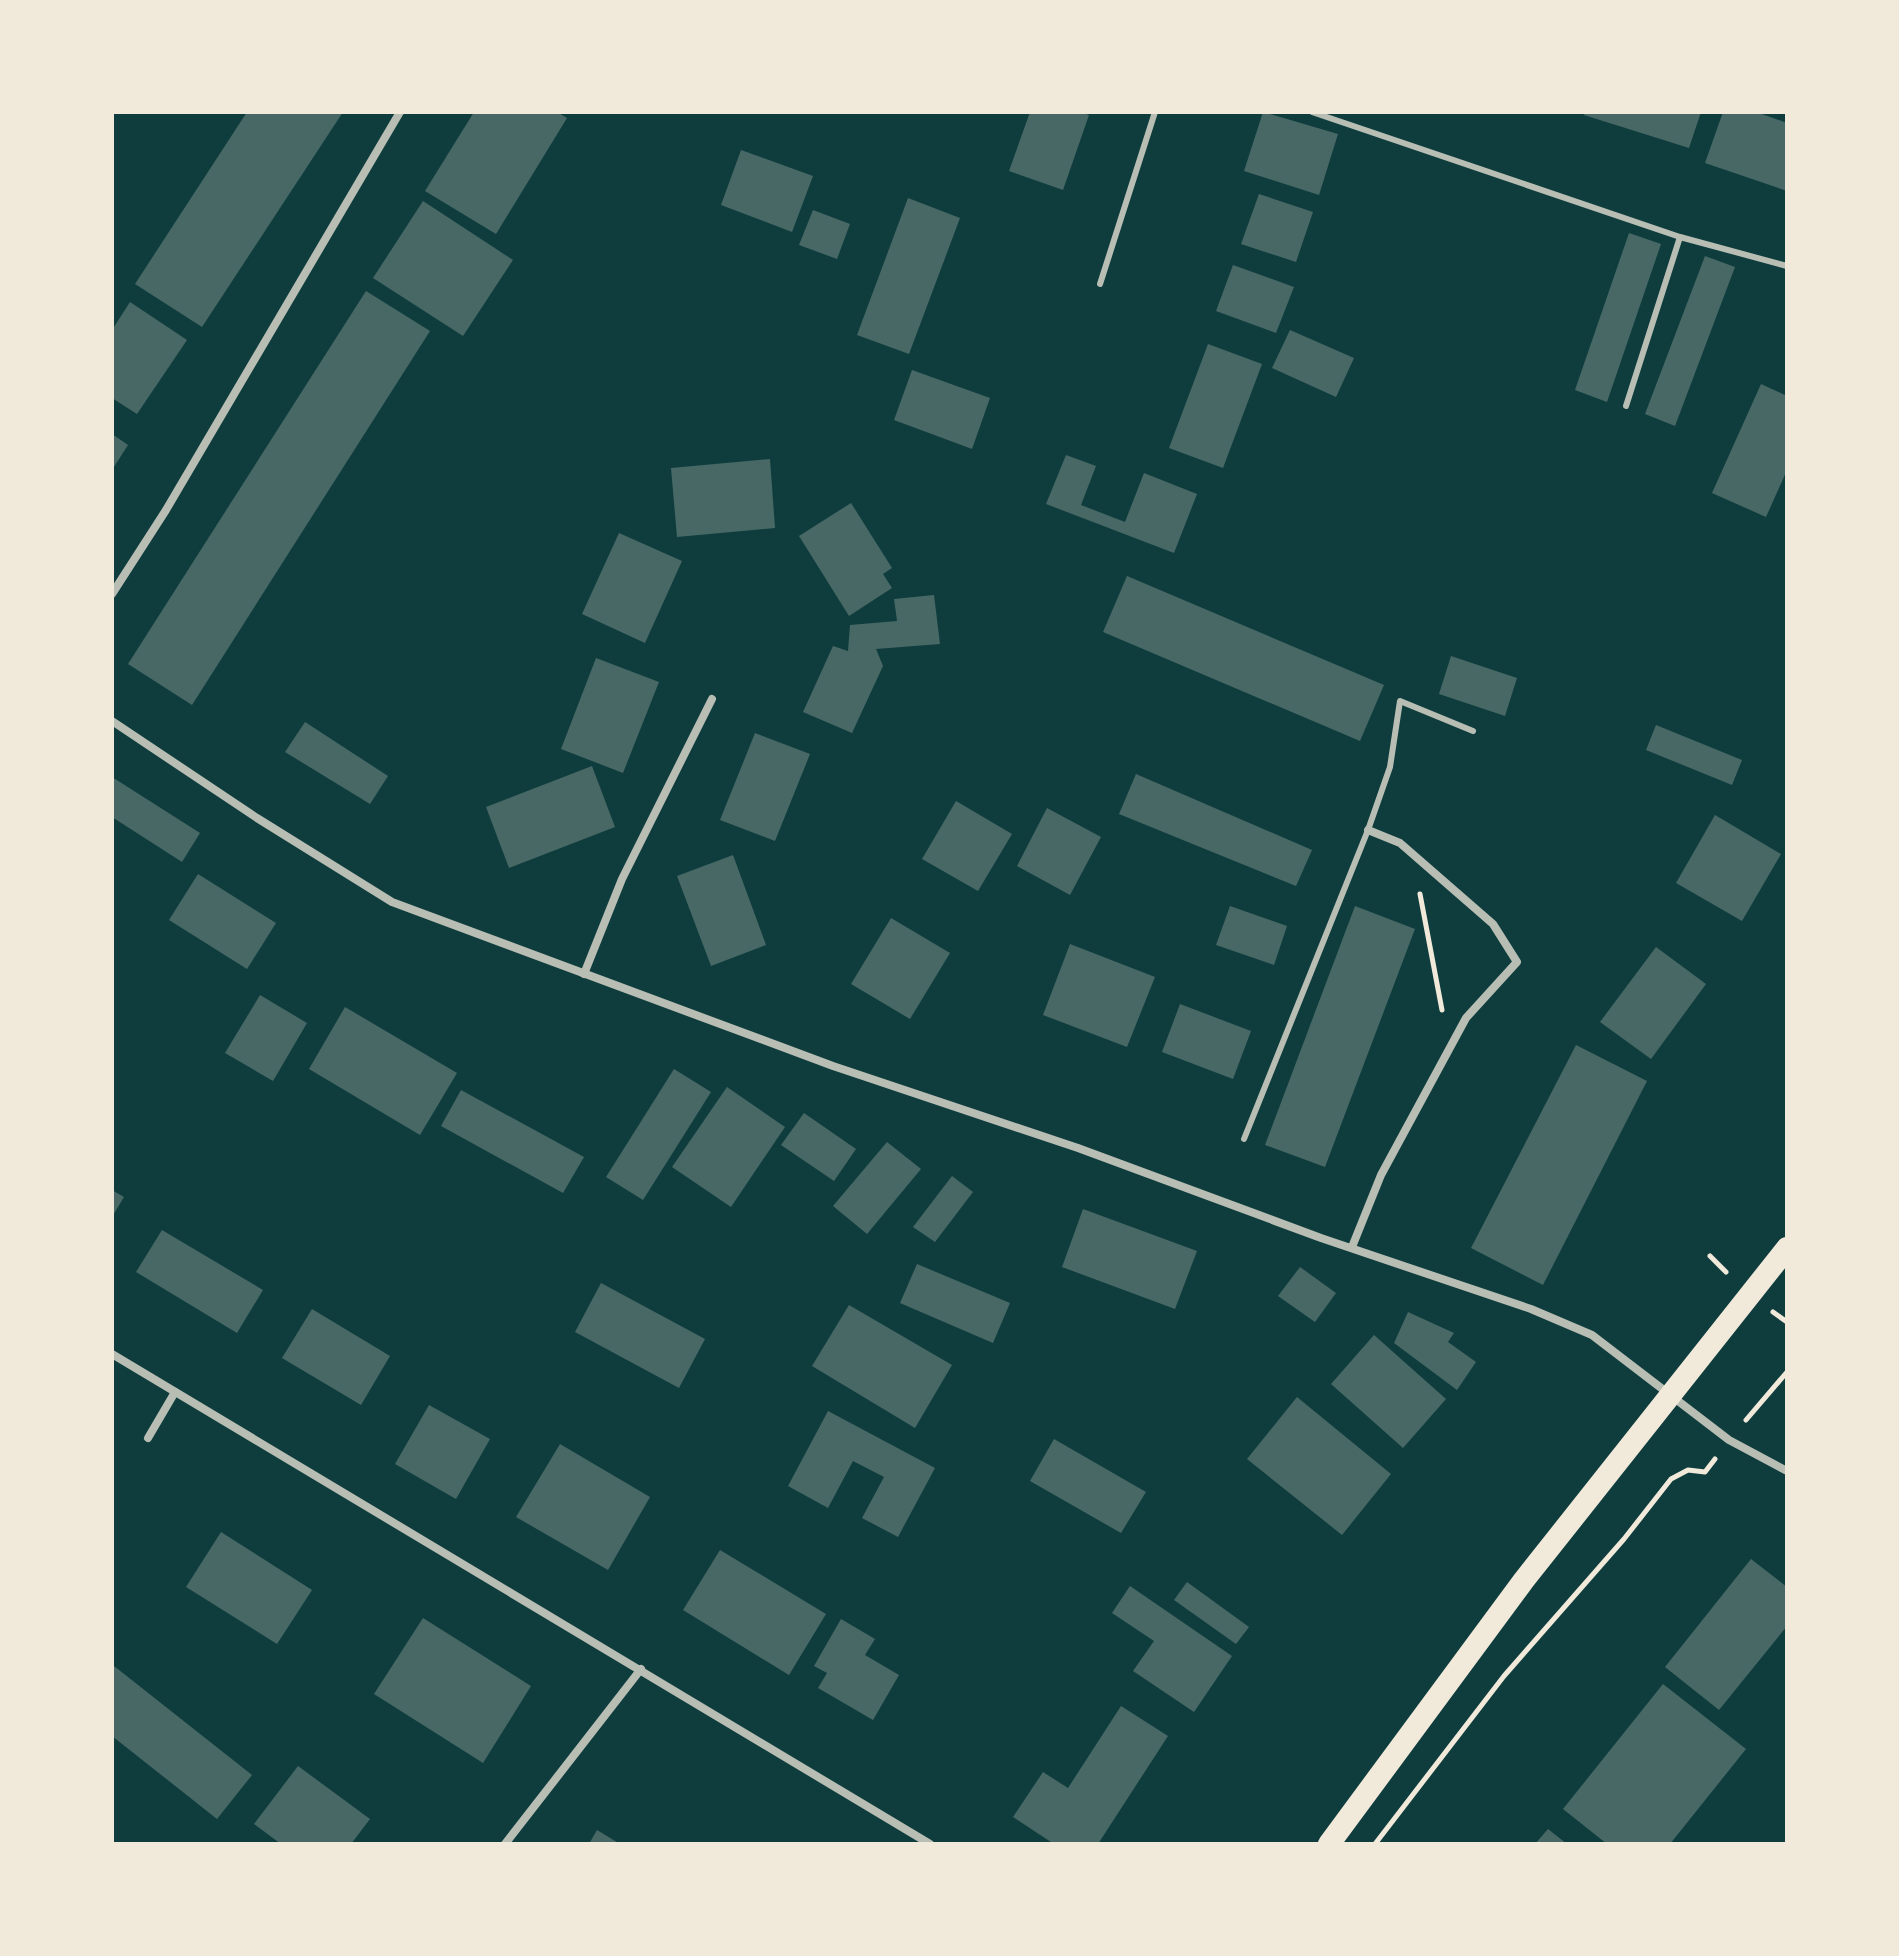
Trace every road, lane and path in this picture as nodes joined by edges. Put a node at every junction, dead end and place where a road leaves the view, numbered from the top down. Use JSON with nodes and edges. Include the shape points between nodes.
{"nodes":[{"id":1,"x":400,"y":112,"type":"edge"},
{"id":2,"x":1155,"y":112,"type":"edge"},
{"id":3,"x":1312,"y":112,"type":"edge"},
{"id":4,"x":1680,"y":237,"type":"junction"},
{"id":5,"x":1787,"y":266,"type":"edge"},
{"id":6,"x":1100,"y":284,"type":"dead end"},
{"id":7,"x":1626,"y":406,"type":"dead end"},
{"id":8,"x":112,"y":594,"type":"edge"},
{"id":9,"x":712,"y":699,"type":"dead end"},
{"id":10,"x":112,"y":721,"type":"edge"},
{"id":11,"x":1473,"y":731,"type":"dead end"},
{"id":12,"x":1368,"y":830,"type":"junction"},
{"id":13,"x":1412,"y":853,"type":"junction"},
{"id":14,"x":584,"y":974,"type":"junction"},
{"id":15,"x":1466,"y":1018,"type":"junction"},
{"id":16,"x":1244,"y":1139,"type":"dead end"},
{"id":17,"x":1352,"y":1247,"type":"junction"},
{"id":18,"x":1787,"y":1248,"type":"edge"},
{"id":19,"x":112,"y":1354,"type":"edge"},
{"id":20,"x":1787,"y":1372,"type":"edge"},
{"id":21,"x":175,"y":1392,"type":"junction"},
{"id":22,"x":1671,"y":1396,"type":"junction"},
{"id":23,"x":148,"y":1438,"type":"dead end"},
{"id":24,"x":1729,"y":1440,"type":"junction"},
{"id":25,"x":1787,"y":1471,"type":"edge"},
{"id":26,"x":641,"y":1669,"type":"junction"},
{"id":27,"x":505,"y":1844,"type":"edge"},
{"id":28,"x":930,"y":1844,"type":"edge"},
{"id":29,"x":1329,"y":1844,"type":"edge"},
{"id":30,"x":1375,"y":1844,"type":"edge"}],
"edges":[{"from":1,"to":8,"type":"street"},
{"from":2,"to":6,"type":"lane"},
{"from":3,"to":4,"type":"lane"},
{"from":4,"to":5,"type":"lane"},
{"from":4,"to":7,"type":"lane"},
{"from":9,"to":14,"type":"street","via":[[622,879]]},
{"from":10,"to":14,"type":"street","via":[[392,902]]},
{"from":11,"to":12,"type":"lane","via":[[1400,701],[1390,767]]},
{"from":12,"to":13,"type":"street"},
{"from":12,"to":16,"type":"lane"},
{"from":13,"to":15,"type":"path","via":[[1441,1010]]},
{"from":13,"to":15,"type":"street","via":[[1493,924],[1517,962]]},
{"from":14,"to":17,"type":"street"},
{"from":15,"to":17,"type":"street","via":[[1381,1175]]},
{"from":17,"to":22,"type":"street","via":[[1592,1335]]},
{"from":18,"to":22,"type":"highway"},
{"from":19,"to":21,"type":"street"},
{"from":20,"to":24,"type":"path"},
{"from":21,"to":23,"type":"street"},
{"from":21,"to":26,"type":"street"},
{"from":22,"to":24,"type":"street"},
{"from":22,"to":29,"type":"highway","via":[[1524,1580]]},
{"from":24,"to":25,"type":"street"},
{"from":24,"to":30,"type":"path","via":[[1705,1472],[1688,1470],[1671,1479],[1504,1676]]},
{"from":26,"to":27,"type":"street"},
{"from":26,"to":28,"type":"street"}]}
